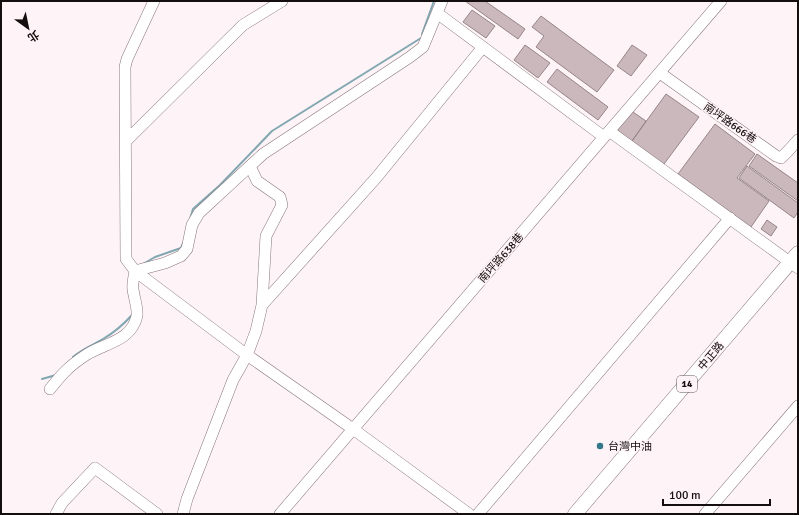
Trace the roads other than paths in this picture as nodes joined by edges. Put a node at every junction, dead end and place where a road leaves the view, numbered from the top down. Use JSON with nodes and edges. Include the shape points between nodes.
{"nodes":[{"id":1,"x":154,"y":1,"type":"edge"},
{"id":2,"x":282,"y":1,"type":"edge"},
{"id":3,"x":442,"y":1,"type":"edge"},
{"id":4,"x":721,"y":1,"type":"edge"},
{"id":5,"x":437,"y":13,"type":"junction"},
{"id":6,"x":483,"y":47,"type":"junction"},
{"id":7,"x":660,"y":73,"type":"junction"},
{"id":8,"x":607,"y":134,"type":"junction"},
{"id":9,"x":798,"y":140,"type":"edge"},
{"id":10,"x":125,"y":142,"type":"junction"},
{"id":11,"x":250,"y":166,"type":"junction"},
{"id":12,"x":730,"y":218,"type":"junction"},
{"id":13,"x":795,"y":261,"type":"edge"},
{"id":14,"x":136,"y":271,"type":"junction"},
{"id":15,"x":262,"y":305,"type":"junction"},
{"id":16,"x":247,"y":355,"type":"junction"},
{"id":17,"x":50,"y":389,"type":"dead end"},
{"id":18,"x":798,"y":406,"type":"edge"},
{"id":19,"x":353,"y":429,"type":"junction"},
{"id":20,"x":56,"y":514,"type":"edge"},
{"id":21,"x":157,"y":514,"type":"edge"},
{"id":22,"x":183,"y":514,"type":"edge"},
{"id":23,"x":280,"y":514,"type":"edge"},
{"id":24,"x":469,"y":514,"type":"edge"},
{"id":25,"x":478,"y":514,"type":"edge"},
{"id":26,"x":575,"y":514,"type":"edge"},
{"id":27,"x":588,"y":514,"type":"edge"},
{"id":28,"x":705,"y":514,"type":"edge"}],
"edges":[{"from":1,"to":10,"type":"street","via":[[125,67]]},
{"from":2,"to":10,"type":"street","via":[[243,25]]},
{"from":3,"to":5,"type":"street"},
{"from":4,"to":7,"type":"street","name":"南坪路638巷"},
{"from":5,"to":6,"type":"street"},
{"from":5,"to":11,"type":"street","via":[[423,47],[263,154]]},
{"from":6,"to":8,"type":"street"},
{"from":6,"to":15,"type":"street","via":[[376,178]]},
{"from":7,"to":8,"type":"street","name":"南坪路638巷"},
{"from":7,"to":9,"type":"street","name":"南坪路666巷","via":[[776,156],[781,158]]},
{"from":8,"to":12,"type":"street"},
{"from":8,"to":19,"type":"street","name":"南坪路638巷"},
{"from":10,"to":14,"type":"street","via":[[126,259]]},
{"from":11,"to":14,"type":"street","via":[[199,213],[192,225],[187,249],[181,256]]},
{"from":11,"to":15,"type":"street","via":[[257,181],[280,197],[282,205],[266,236]]},
{"from":12,"to":13,"type":"street"},
{"from":12,"to":25,"type":"street"},
{"from":13,"to":26,"type":"main road","name":"中正路","number":"14"},
{"from":13,"to":27,"type":"main road","name":"中正路","number":"14","via":[[718,363]]},
{"from":14,"to":16,"type":"street"},
{"from":14,"to":17,"type":"street","via":[[132,288],[137,315],[134,326],[118,341],[87,354],[66,369]]},
{"from":15,"to":16,"type":"street"},
{"from":16,"to":19,"type":"street"},
{"from":16,"to":22,"type":"street","via":[[233,380]]},
{"from":18,"to":28,"type":"street"},
{"from":19,"to":23,"type":"street","name":"南坪路638巷"},
{"from":19,"to":24,"type":"street"},
{"from":20,"to":21,"type":"street","via":[[62,503],[95,468]]}]}
